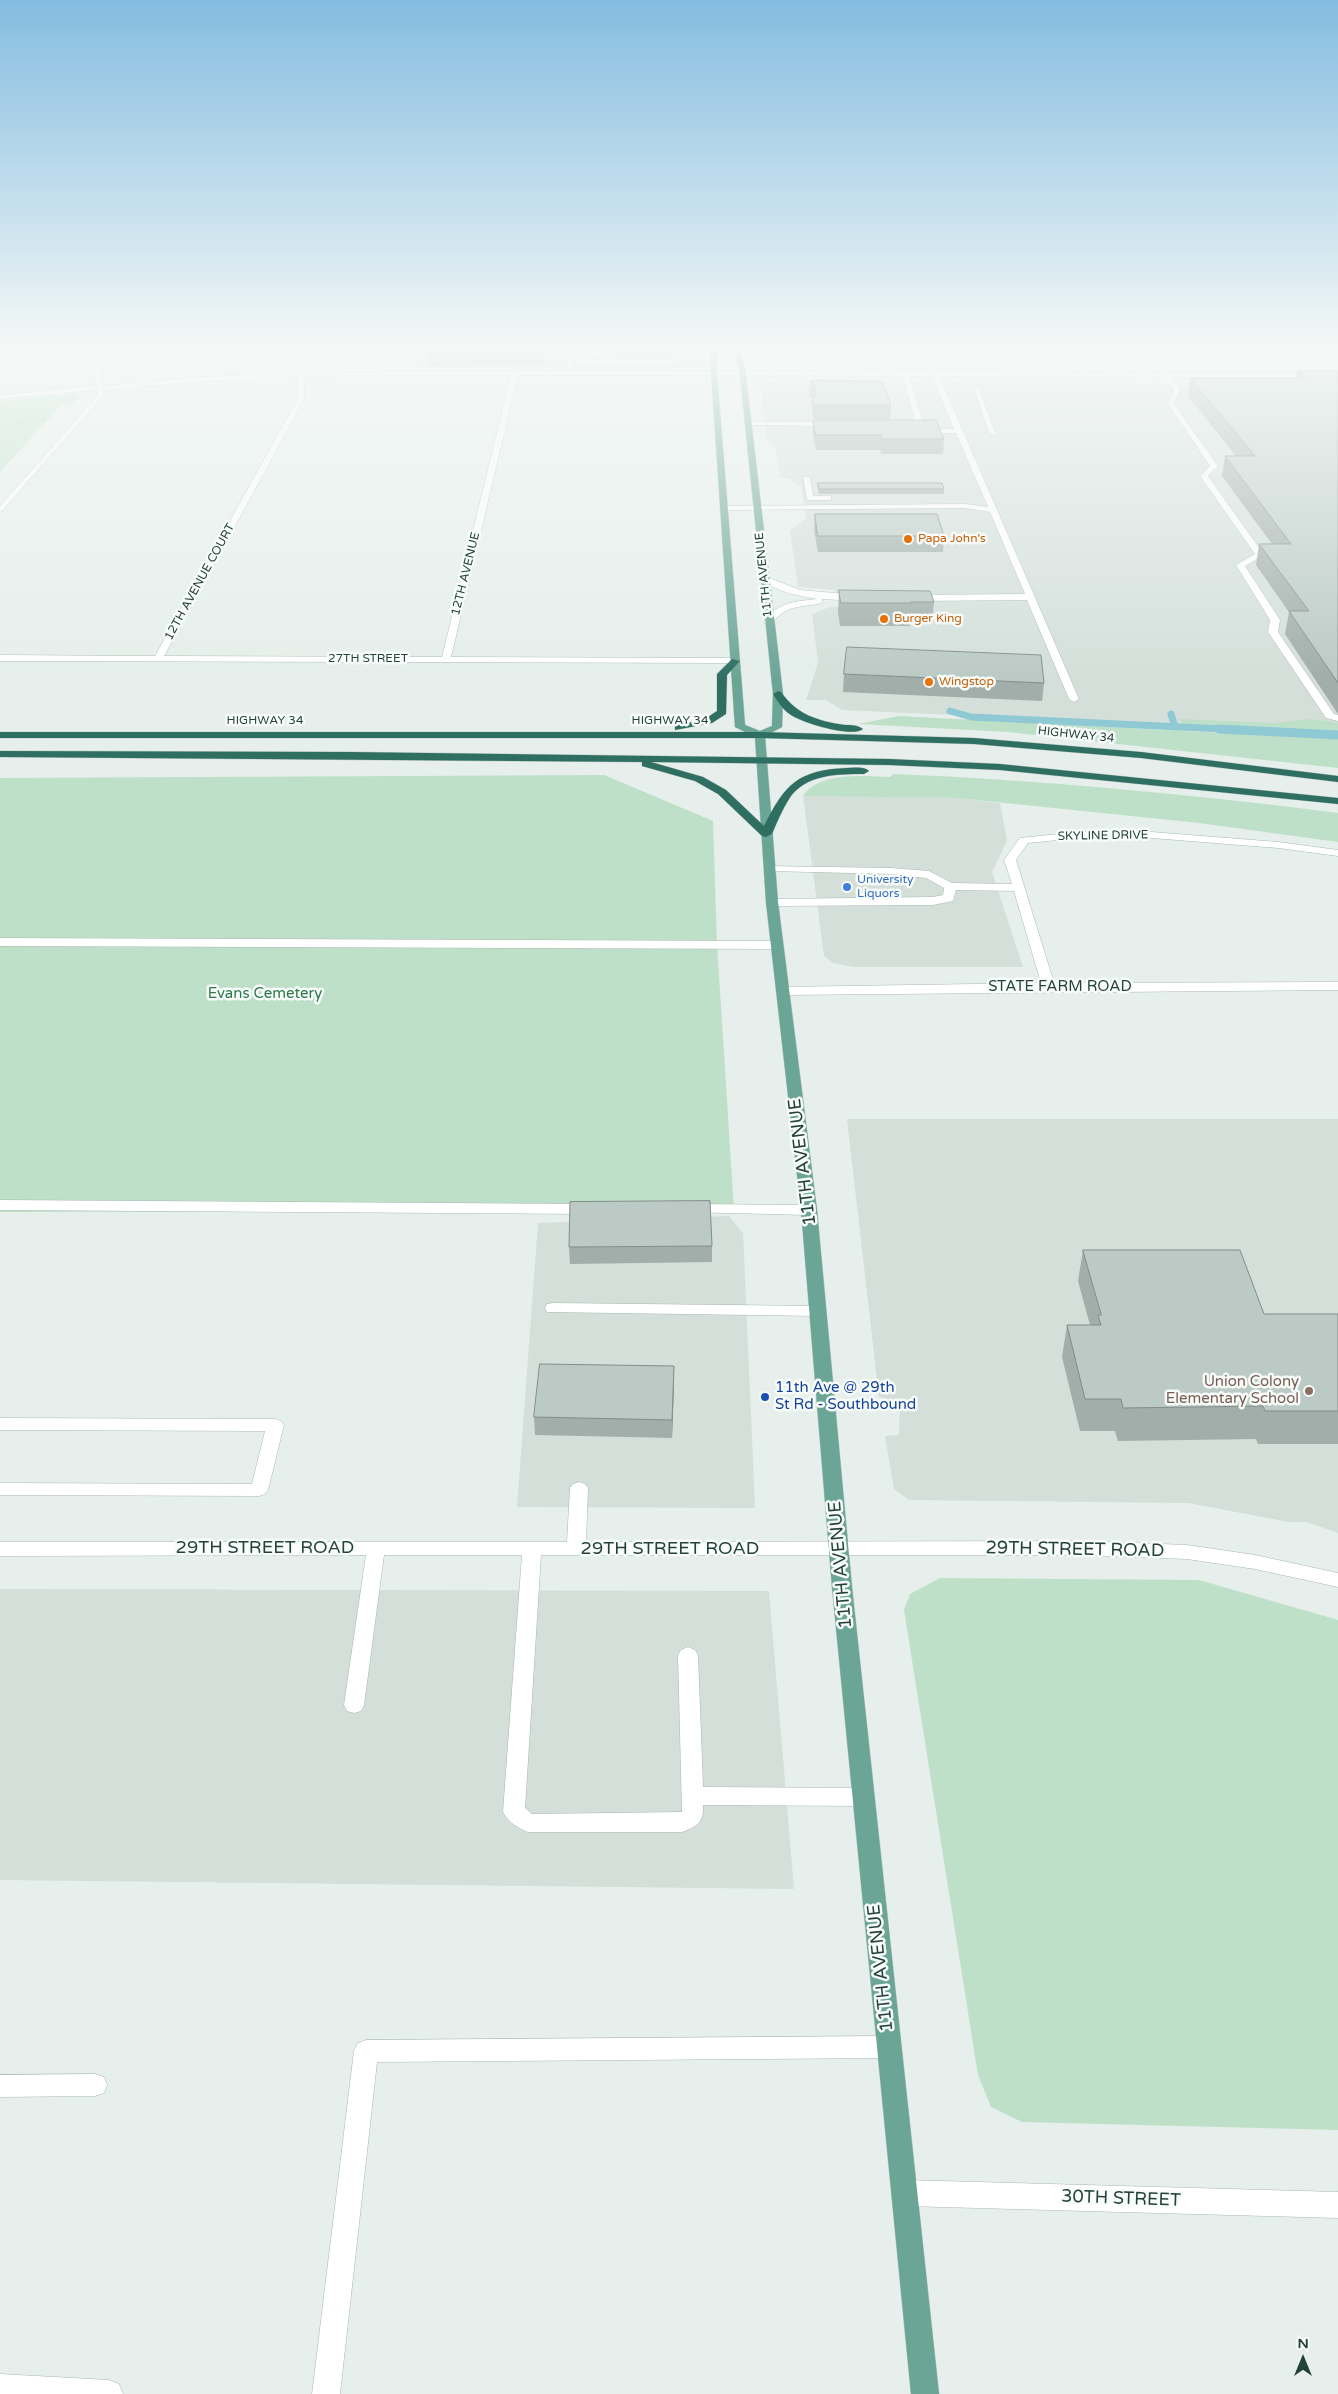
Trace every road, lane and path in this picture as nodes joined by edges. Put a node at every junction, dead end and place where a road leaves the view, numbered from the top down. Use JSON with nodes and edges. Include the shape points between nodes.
{"nodes":[{"id":1,"x":47,"y":457,"type":"edge"},
{"id":2,"x":270,"y":457,"type":"edge"},
{"id":3,"x":495,"y":457,"type":"edge"},
{"id":4,"x":720,"y":457,"type":"edge"},
{"id":5,"x":752,"y":457,"type":"edge"},
{"id":6,"x":969,"y":457,"type":"edge"},
{"id":7,"x":1208,"y":457,"type":"edge"},
{"id":8,"x":806,"y":478,"type":"dead end"},
{"id":9,"x":968,"y":497,"type":"dead end"},
{"id":10,"x":978,"y":497,"type":"dead end"},
{"id":11,"x":987,"y":497,"type":"junction"},
{"id":12,"x":837,"y":498,"type":"edge"},
{"id":13,"x":855,"y":498,"type":"edge"},
{"id":14,"x":892,"y":498,"type":"junction"},
{"id":15,"x":892,"y":507,"type":"junction"},
{"id":16,"x":993,"y":510,"type":"junction"},
{"id":17,"x":0,"y":511,"type":"edge"},
{"id":18,"x":724,"y":512,"type":"junction"},
{"id":19,"x":758,"y":512,"type":"junction"},
{"id":20,"x":767,"y":580,"type":"junction"},
{"id":21,"x":1030,"y":597,"type":"junction"},
{"id":22,"x":843,"y":598,"type":"junction"},
{"id":23,"x":872,"y":598,"type":"edge"},
{"id":24,"x":902,"y":598,"type":"edge"},
{"id":25,"x":769,"y":622,"type":"junction"},
{"id":26,"x":0,"y":658,"type":"edge"},
{"id":27,"x":158,"y":659,"type":"junction"},
{"id":28,"x":446,"y":659,"type":"junction"},
{"id":29,"x":736,"y":661,"type":"junction"},
{"id":30,"x":778,"y":694,"type":"junction"},
{"id":31,"x":1074,"y":699,"type":"dead end"},
{"id":32,"x":1338,"y":718,"type":"edge"},
{"id":33,"x":0,"y":735,"type":"edge"},
{"id":34,"x":597,"y":735,"type":"junction"},
{"id":35,"x":760,"y":735,"type":"junction"},
{"id":36,"x":974,"y":741,"type":"junction"},
{"id":37,"x":0,"y":754,"type":"edge"},
{"id":38,"x":621,"y":758,"type":"junction"},
{"id":39,"x":760,"y":759,"type":"junction"},
{"id":40,"x":1100,"y":776,"type":"junction"},
{"id":41,"x":1338,"y":779,"type":"edge"},
{"id":42,"x":1338,"y":801,"type":"edge"},
{"id":43,"x":766,"y":834,"type":"junction"},
{"id":44,"x":1338,"y":853,"type":"edge"},
{"id":45,"x":769,"y":868,"type":"junction"},
{"id":46,"x":950,"y":886,"type":"junction"},
{"id":47,"x":1019,"y":888,"type":"junction"},
{"id":48,"x":772,"y":902,"type":"junction"},
{"id":49,"x":0,"y":942,"type":"edge"},
{"id":50,"x":778,"y":945,"type":"junction"},
{"id":51,"x":1338,"y":986,"type":"edge"},
{"id":52,"x":1049,"y":987,"type":"junction"},
{"id":53,"x":782,"y":991,"type":"junction"},
{"id":54,"x":0,"y":1205,"type":"edge"},
{"id":55,"x":605,"y":1209,"type":"edge"},
{"id":56,"x":675,"y":1209,"type":"edge"},
{"id":57,"x":809,"y":1210,"type":"junction"},
{"id":58,"x":553,"y":1308,"type":"dead end"},
{"id":59,"x":818,"y":1311,"type":"junction"},
{"id":60,"x":0,"y":1424,"type":"edge"},
{"id":61,"x":579,"y":1488,"type":"dead end"},
{"id":62,"x":0,"y":1489,"type":"edge"},
{"id":63,"x":376,"y":1548,"type":"junction"},
{"id":64,"x":576,"y":1548,"type":"junction"},
{"id":65,"x":0,"y":1549,"type":"edge"},
{"id":66,"x":532,"y":1549,"type":"junction"},
{"id":67,"x":839,"y":1549,"type":"junction"},
{"id":68,"x":1338,"y":1580,"type":"edge"},
{"id":69,"x":688,"y":1655,"type":"dead end"},
{"id":70,"x":354,"y":1705,"type":"dead end"},
{"id":71,"x":692,"y":1796,"type":"junction"},
{"id":72,"x":863,"y":1797,"type":"junction"},
{"id":73,"x":889,"y":2047,"type":"junction"},
{"id":74,"x":95,"y":2085,"type":"dead end"},
{"id":75,"x":0,"y":2086,"type":"edge"},
{"id":76,"x":905,"y":2193,"type":"junction"},
{"id":77,"x":1338,"y":2205,"type":"edge"},
{"id":78,"x":0,"y":2388,"type":"edge"},
{"id":79,"x":109,"y":2394,"type":"edge"},
{"id":80,"x":326,"y":2394,"type":"edge"},
{"id":81,"x":925,"y":2394,"type":"edge"}],
"edges":[{"from":1,"to":17,"type":"street"},
{"from":2,"to":27,"type":"street","name":"12TH AVENUE COURT"},
{"from":3,"to":28,"type":"street","name":"12TH AVENUE"},
{"from":4,"to":18,"type":"main road"},
{"from":5,"to":19,"type":"main road","name":"11TH AVENUE"},
{"from":6,"to":11,"type":"street"},
{"from":7,"to":32,"type":"street","via":[[1214,466],[1204,476],[1260,555],[1240,565],[1276,620],[1273,632],[1330,716]]},
{"from":8,"to":12,"type":"street","via":[[810,498]]},
{"from":9,"to":14,"type":"street"},
{"from":10,"to":11,"type":"street"},
{"from":11,"to":16,"type":"street"},
{"from":13,"to":14,"type":"street"},
{"from":14,"to":15,"type":"street"},
{"from":15,"to":16,"type":"street","via":[[964,506]]},
{"from":15,"to":19,"type":"street"},
{"from":16,"to":19,"type":"street","via":[[968,514]]},
{"from":16,"to":21,"type":"street"},
{"from":18,"to":19,"type":"street"},
{"from":18,"to":29,"type":"main road"},
{"from":19,"to":20,"type":"main road","name":"11TH AVENUE"},
{"from":20,"to":22,"type":"street","via":[[787,590]]},
{"from":20,"to":25,"type":"main road","name":"11TH AVENUE"},
{"from":21,"to":24,"type":"street"},
{"from":21,"to":31,"type":"street"},
{"from":22,"to":23,"type":"street"},
{"from":22,"to":25,"type":"street","via":[[785,608],[775,612]]},
{"from":25,"to":30,"type":"main road","name":"11TH AVENUE"},
{"from":26,"to":27,"type":"street","name":"27TH STREET"},
{"from":27,"to":28,"type":"street","name":"27TH STREET"},
{"from":28,"to":29,"type":"street","name":"27TH STREET"},
{"from":29,"to":34,"type":"highway","via":[[722,674],[722,712],[708,721],[675,729]]},
{"from":29,"to":35,"type":"main road","via":[[740,727]]},
{"from":30,"to":35,"type":"main road","name":"11TH AVENUE","via":[[777,727]]},
{"from":30,"to":36,"type":"highway","via":[[783,705],[813,722]]},
{"from":33,"to":34,"type":"highway","name":"HIGHWAY 34"},
{"from":34,"to":35,"type":"highway","name":"HIGHWAY 34"},
{"from":35,"to":36,"type":"highway","name":"HIGHWAY 34"},
{"from":35,"to":39,"type":"main road","name":"11TH AVENUE"},
{"from":36,"to":41,"type":"highway","name":"HIGHWAY 34","via":[[1141,755]]},
{"from":37,"to":38,"type":"highway"},
{"from":38,"to":39,"type":"highway"},
{"from":38,"to":43,"type":"highway","via":[[700,779],[725,794]]},
{"from":39,"to":40,"type":"highway","via":[[991,766]]},
{"from":39,"to":43,"type":"main road","name":"11TH AVENUE"},
{"from":40,"to":42,"type":"highway"},
{"from":40,"to":43,"type":"highway","via":[[848,771],[824,774],[803,780],[793,788]]},
{"from":43,"to":45,"type":"main road","name":"11TH AVENUE"},
{"from":44,"to":47,"type":"street","name":"SKYLINE DRIVE","via":[[1139,834],[1024,840],[1010,860]]},
{"from":45,"to":46,"type":"street","via":[[891,871],[929,875]]},
{"from":45,"to":48,"type":"main road","name":"11TH AVENUE"},
{"from":46,"to":47,"type":"street"},
{"from":46,"to":48,"type":"street","via":[[949,898],[933,901]]},
{"from":47,"to":52,"type":"street","name":"SKYLINE DRIVE"},
{"from":48,"to":50,"type":"main road","name":"11TH AVENUE"},
{"from":49,"to":50,"type":"street"},
{"from":50,"to":53,"type":"main road","name":"11TH AVENUE"},
{"from":51,"to":52,"type":"street","name":"STATE FARM ROAD"},
{"from":52,"to":53,"type":"street","name":"STATE FARM ROAD"},
{"from":53,"to":57,"type":"main road","name":"11TH AVENUE"},
{"from":54,"to":55,"type":"street"},
{"from":56,"to":57,"type":"street"},
{"from":57,"to":59,"type":"main road","name":"11TH AVENUE"},
{"from":58,"to":59,"type":"street"},
{"from":59,"to":67,"type":"main road","name":"11TH AVENUE"},
{"from":60,"to":62,"type":"street","via":[[275,1425],[258,1490]]},
{"from":61,"to":64,"type":"street"},
{"from":63,"to":65,"type":"street","name":"29TH STREET ROAD"},
{"from":63,"to":66,"type":"street","name":"29TH STREET ROAD"},
{"from":63,"to":70,"type":"street"},
{"from":64,"to":66,"type":"street","name":"29TH STREET ROAD"},
{"from":64,"to":67,"type":"street","name":"29TH STREET ROAD"},
{"from":66,"to":71,"type":"street","via":[[514,1812],[528,1823],[682,1823],[692,1817]]},
{"from":67,"to":68,"type":"street","name":"29TH STREET ROAD","via":[[1083,1548],[1187,1552],[1255,1562]]},
{"from":67,"to":72,"type":"main road","name":"11TH AVENUE"},
{"from":69,"to":71,"type":"street"},
{"from":71,"to":72,"type":"street"},
{"from":72,"to":73,"type":"main road","name":"11TH AVENUE"},
{"from":73,"to":76,"type":"main road","name":"11TH AVENUE"},
{"from":73,"to":80,"type":"street","via":[[366,2051]]},
{"from":74,"to":75,"type":"street"},
{"from":76,"to":77,"type":"street","name":"30TH STREET"},
{"from":76,"to":81,"type":"main road","name":"11TH AVENUE"},
{"from":78,"to":79,"type":"street"}]}
